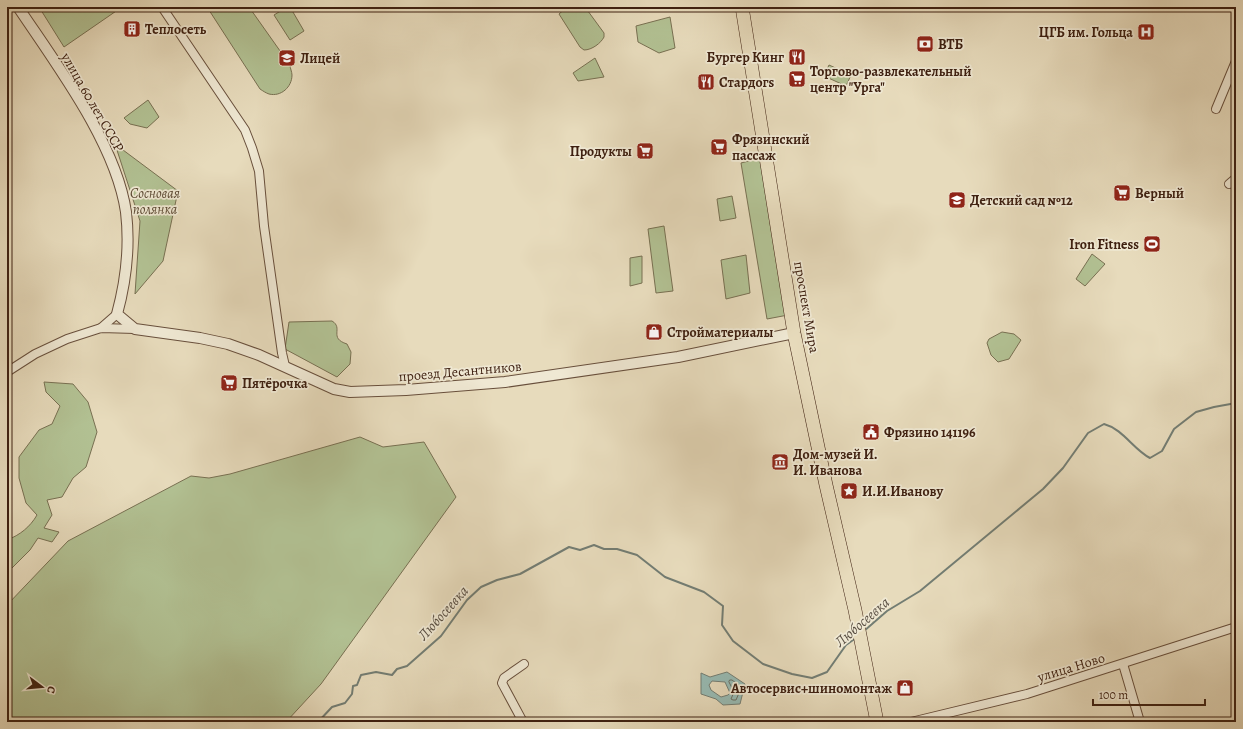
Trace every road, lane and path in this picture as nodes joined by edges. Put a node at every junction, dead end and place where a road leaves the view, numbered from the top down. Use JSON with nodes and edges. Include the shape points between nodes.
{"nodes":[{"id":1,"x":18,"y":7,"type":"edge"},
{"id":2,"x":162,"y":7,"type":"edge"},
{"id":3,"x":742,"y":7,"type":"edge"},
{"id":4,"x":1236,"y":61,"type":"edge"},
{"id":5,"x":1216,"y":109,"type":"dead end"},
{"id":6,"x":1236,"y":178,"type":"edge"},
{"id":7,"x":1229,"y":184,"type":"dead end"},
{"id":8,"x":117,"y":314,"type":"junction"},
{"id":9,"x":101,"y":328,"type":"junction"},
{"id":10,"x":135,"y":329,"type":"junction"},
{"id":11,"x":794,"y":333,"type":"junction"},
{"id":12,"x":285,"y":366,"type":"junction"},
{"id":13,"x":7,"y":372,"type":"edge"},
{"id":14,"x":1236,"y":627,"type":"edge"},
{"id":15,"x":524,"y":664,"type":"dead end"},
{"id":16,"x":1123,"y":664,"type":"junction"},
{"id":17,"x":523,"y":722,"type":"edge"},
{"id":18,"x":877,"y":722,"type":"edge"},
{"id":19,"x":912,"y":722,"type":"edge"},
{"id":20,"x":1140,"y":722,"type":"edge"}],
"edges":[{"from":1,"to":8,"type":"street","name":"улица 60 лет СССР","via":[[85,110],[106,149],[118,181],[126,211],[128,247],[125,278]]},
{"from":2,"to":12,"type":"street","via":[[245,130],[252,148],[259,171],[264,226]]},
{"from":3,"to":11,"type":"main road","name":"проспект Мира"},
{"from":4,"to":5,"type":"street"},
{"from":6,"to":7,"type":"street"},
{"from":8,"to":9,"type":"street"},
{"from":8,"to":10,"type":"street"},
{"from":9,"to":10,"type":"street"},
{"from":9,"to":13,"type":"street","via":[[67,339],[35,354]]},
{"from":10,"to":12,"type":"street","name":"проезд Десантников","via":[[193,336],[228,344]]},
{"from":11,"to":12,"type":"street","name":"проезд Десантников","via":[[662,359],[505,382],[406,390],[364,392],[334,389]]},
{"from":11,"to":18,"type":"main road","name":"проспект Мира"},
{"from":14,"to":16,"type":"street","name":"улица Ново"},
{"from":15,"to":17,"type":"street","via":[[504,678],[502,683]]},
{"from":16,"to":19,"type":"street","name":"улица Ново","via":[[1027,694]]},
{"from":16,"to":20,"type":"street"}]}
